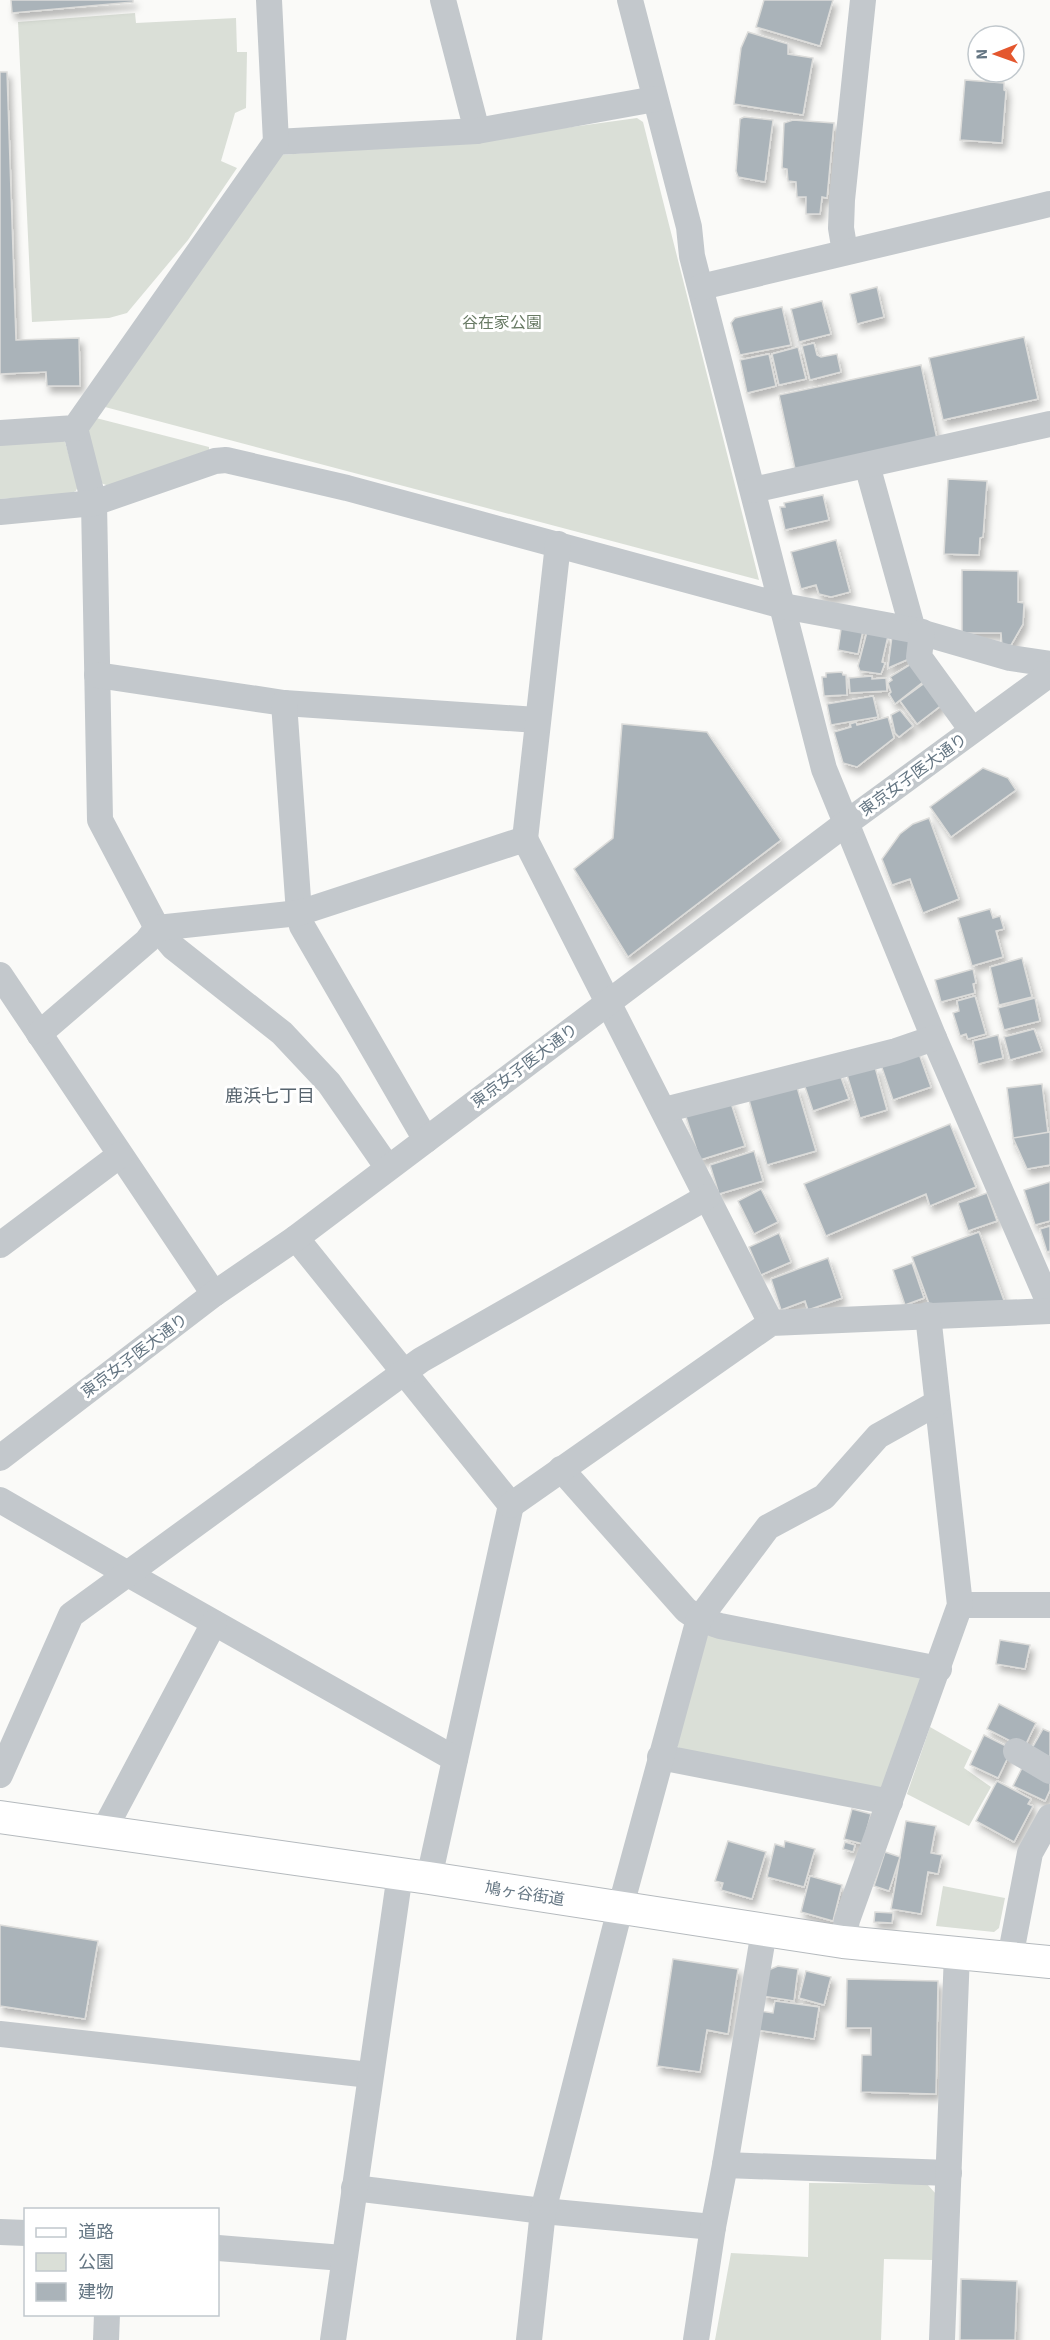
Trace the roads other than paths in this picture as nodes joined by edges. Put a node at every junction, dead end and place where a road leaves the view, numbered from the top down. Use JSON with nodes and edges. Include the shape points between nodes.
{"nodes":[{"id":1,"x":269,"y":0,"type":"edge"},
{"id":2,"x":443,"y":0,"type":"edge"},
{"id":3,"x":630,"y":0,"type":"edge"},
{"id":4,"x":863,"y":0,"type":"edge"},
{"id":5,"x":655,"y":99,"type":"junction"},
{"id":6,"x":477,"y":130,"type":"junction"},
{"id":7,"x":276,"y":142,"type":"junction"},
{"id":8,"x":1050,"y":204,"type":"edge"},
{"id":9,"x":845,"y":252,"type":"junction"},
{"id":10,"x":700,"y":287,"type":"junction"},
{"id":11,"x":1050,"y":423,"type":"edge"},
{"id":12,"x":75,"y":428,"type":"junction"},
{"id":13,"x":0,"y":434,"type":"edge"},
{"id":14,"x":867,"y":465,"type":"junction"},
{"id":15,"x":753,"y":490,"type":"junction"},
{"id":16,"x":94,"y":503,"type":"junction"},
{"id":17,"x":0,"y":512,"type":"edge"},
{"id":18,"x":558,"y":544,"type":"junction"},
{"id":19,"x":783,"y":606,"type":"junction"},
{"id":20,"x":918,"y":631,"type":"junction"},
{"id":21,"x":1050,"y":664,"type":"edge"},
{"id":22,"x":1050,"y":674,"type":"edge"},
{"id":23,"x":97,"y":675,"type":"junction"},
{"id":24,"x":284,"y":703,"type":"junction"},
{"id":25,"x":537,"y":720,"type":"junction"},
{"id":26,"x":972,"y":730,"type":"junction"},
{"id":27,"x":845,"y":824,"type":"junction"},
{"id":28,"x":525,"y":839,"type":"junction"},
{"id":29,"x":299,"y":913,"type":"junction"},
{"id":30,"x":157,"y":928,"type":"junction"},
{"id":31,"x":0,"y":975,"type":"edge"},
{"id":32,"x":608,"y":1002,"type":"junction"},
{"id":33,"x":39,"y":1034,"type":"junction"},
{"id":34,"x":934,"y":1038,"type":"junction"},
{"id":35,"x":664,"y":1110,"type":"junction"},
{"id":36,"x":426,"y":1140,"type":"junction"},
{"id":37,"x":120,"y":1155,"type":"junction"},
{"id":38,"x":388,"y":1168,"type":"junction"},
{"id":39,"x":707,"y":1197,"type":"junction"},
{"id":40,"x":296,"y":1238,"type":"junction"},
{"id":41,"x":0,"y":1245,"type":"edge"},
{"id":42,"x":214,"y":1294,"type":"junction"},
{"id":43,"x":1050,"y":1305,"type":"edge"},
{"id":44,"x":1050,"y":1311,"type":"edge"},
{"id":45,"x":928,"y":1316,"type":"junction"},
{"id":46,"x":771,"y":1323,"type":"junction"},
{"id":47,"x":405,"y":1372,"type":"junction"},
{"id":48,"x":937,"y":1403,"type":"junction"},
{"id":49,"x":0,"y":1458,"type":"edge"},
{"id":50,"x":561,"y":1469,"type":"junction"},
{"id":51,"x":0,"y":1500,"type":"edge"},
{"id":52,"x":511,"y":1505,"type":"junction"},
{"id":53,"x":128,"y":1574,"type":"junction"},
{"id":54,"x":960,"y":1605,"type":"junction"},
{"id":55,"x":1050,"y":1605,"type":"edge"},
{"id":56,"x":699,"y":1618,"type":"junction"},
{"id":57,"x":214,"y":1623,"type":"junction"},
{"id":58,"x":939,"y":1668,"type":"junction"},
{"id":59,"x":1016,"y":1750,"type":"dead end"},
{"id":60,"x":660,"y":1757,"type":"junction"},
{"id":61,"x":455,"y":1759,"type":"junction"},
{"id":62,"x":1050,"y":1771,"type":"edge"},
{"id":63,"x":0,"y":1775,"type":"edge"},
{"id":64,"x":890,"y":1802,"type":"junction"},
{"id":65,"x":0,"y":1817,"type":"edge"},
{"id":66,"x":1050,"y":1817,"type":"edge"},
{"id":67,"x":104,"y":1832,"type":"junction"},
{"id":68,"x":415,"y":1876,"type":"junction"},
{"id":69,"x":620,"y":1909,"type":"junction"},
{"id":70,"x":764,"y":1931,"type":"junction"},
{"id":71,"x":843,"y":1942,"type":"junction"},
{"id":72,"x":957,"y":1953,"type":"junction"},
{"id":73,"x":1010,"y":1958,"type":"junction"},
{"id":74,"x":1050,"y":1962,"type":"edge"},
{"id":75,"x":0,"y":2034,"type":"edge"},
{"id":76,"x":370,"y":2075,"type":"junction"},
{"id":77,"x":725,"y":2165,"type":"junction"},
{"id":78,"x":354,"y":2188,"type":"junction"},
{"id":79,"x":952,"y":2188,"type":"junction"},
{"id":80,"x":543,"y":2211,"type":"junction"},
{"id":81,"x":713,"y":2227,"type":"junction"},
{"id":82,"x":0,"y":2232,"type":"edge"},
{"id":83,"x":24,"y":2233,"type":"edge"},
{"id":84,"x":219,"y":2248,"type":"edge"},
{"id":85,"x":343,"y":2258,"type":"junction"},
{"id":86,"x":107,"y":2316,"type":"edge"},
{"id":87,"x":106,"y":2340,"type":"edge"},
{"id":88,"x":333,"y":2340,"type":"edge"},
{"id":89,"x":529,"y":2340,"type":"edge"},
{"id":90,"x":696,"y":2340,"type":"edge"},
{"id":91,"x":942,"y":2340,"type":"edge"}],
"edges":[{"from":1,"to":7,"type":"street"},
{"from":2,"to":6,"type":"street"},
{"from":3,"to":5,"type":"street"},
{"from":4,"to":9,"type":"street","via":[[842,200]]},
{"from":5,"to":6,"type":"street"},
{"from":5,"to":10,"type":"street","via":[[689,227]]},
{"from":6,"to":7,"type":"street"},
{"from":7,"to":12,"type":"street"},
{"from":8,"to":9,"type":"street"},
{"from":9,"to":10,"type":"street"},
{"from":10,"to":15,"type":"street"},
{"from":11,"to":14,"type":"street"},
{"from":12,"to":13,"type":"street"},
{"from":12,"to":16,"type":"street"},
{"from":14,"to":15,"type":"street"},
{"from":14,"to":20,"type":"street"},
{"from":15,"to":19,"type":"street"},
{"from":16,"to":17,"type":"street"},
{"from":16,"to":18,"type":"street","via":[[226,460]]},
{"from":16,"to":23,"type":"street"},
{"from":18,"to":19,"type":"street"},
{"from":18,"to":25,"type":"street"},
{"from":19,"to":20,"type":"street"},
{"from":19,"to":27,"type":"street","via":[[824,769]]},
{"from":20,"to":21,"type":"street","via":[[1010,658]]},
{"from":20,"to":26,"type":"street","via":[[919,657]]},
{"from":22,"to":26,"type":"street","name":"東京女子医大通り"},
{"from":23,"to":24,"type":"street"},
{"from":23,"to":30,"type":"street","via":[[99,820]]},
{"from":24,"to":25,"type":"street"},
{"from":24,"to":29,"type":"street"},
{"from":25,"to":28,"type":"street"},
{"from":26,"to":27,"type":"street","name":"東京女子医大通り"},
{"from":27,"to":32,"type":"street","name":"東京女子医大通り"},
{"from":27,"to":34,"type":"street"},
{"from":28,"to":29,"type":"street"},
{"from":28,"to":32,"type":"street"},
{"from":29,"to":30,"type":"street"},
{"from":29,"to":36,"type":"street","via":[[302,926]]},
{"from":30,"to":33,"type":"street"},
{"from":30,"to":38,"type":"street","via":[[173,947],[282,1033],[329,1083]]},
{"from":31,"to":33,"type":"street"},
{"from":32,"to":35,"type":"street"},
{"from":32,"to":36,"type":"street","name":"東京女子医大通り"},
{"from":33,"to":37,"type":"street"},
{"from":34,"to":35,"type":"street"},
{"from":34,"to":43,"type":"street"},
{"from":35,"to":39,"type":"street"},
{"from":36,"to":38,"type":"street","name":"東京女子医大通り"},
{"from":37,"to":41,"type":"street"},
{"from":37,"to":42,"type":"street"},
{"from":38,"to":40,"type":"street","name":"東京女子医大通り"},
{"from":39,"to":46,"type":"street"},
{"from":39,"to":47,"type":"street"},
{"from":40,"to":42,"type":"street","name":"東京女子医大通り"},
{"from":40,"to":47,"type":"street"},
{"from":42,"to":49,"type":"street","name":"東京女子医大通り"},
{"from":44,"to":45,"type":"street"},
{"from":45,"to":46,"type":"street"},
{"from":45,"to":48,"type":"street"},
{"from":46,"to":50,"type":"street"},
{"from":47,"to":52,"type":"street"},
{"from":47,"to":53,"type":"street"},
{"from":48,"to":54,"type":"street"},
{"from":48,"to":56,"type":"street","via":[[878,1436],[824,1497],[768,1527]]},
{"from":50,"to":52,"type":"street"},
{"from":50,"to":56,"type":"street","via":[[686,1610]]},
{"from":51,"to":53,"type":"street"},
{"from":52,"to":61,"type":"street"},
{"from":53,"to":57,"type":"street"},
{"from":53,"to":63,"type":"street","via":[[71,1615]]},
{"from":54,"to":55,"type":"street"},
{"from":54,"to":58,"type":"street"},
{"from":56,"to":58,"type":"street","via":[[720,1626]]},
{"from":56,"to":60,"type":"street"},
{"from":57,"to":61,"type":"street"},
{"from":57,"to":67,"type":"street"},
{"from":58,"to":64,"type":"street"},
{"from":59,"to":62,"type":"street"},
{"from":60,"to":64,"type":"street"},
{"from":60,"to":69,"type":"street"},
{"from":61,"to":68,"type":"street"},
{"from":64,"to":71,"type":"street","via":[[847,1920]]},
{"from":65,"to":67,"type":"main road","name":"鳩ヶ谷街道"},
{"from":66,"to":73,"type":"street","via":[[1030,1853]]},
{"from":67,"to":68,"type":"main road","name":"鳩ヶ谷街道"},
{"from":68,"to":69,"type":"main road","name":"鳩ヶ谷街道"},
{"from":68,"to":76,"type":"street"},
{"from":69,"to":70,"type":"main road","name":"鳩ヶ谷街道"},
{"from":69,"to":80,"type":"street"},
{"from":70,"to":71,"type":"main road","name":"鳩ヶ谷街道"},
{"from":70,"to":77,"type":"street"},
{"from":71,"to":72,"type":"main road","name":"鳩ヶ谷街道"},
{"from":72,"to":73,"type":"main road","name":"鳩ヶ谷街道"},
{"from":72,"to":79,"type":"street"},
{"from":73,"to":74,"type":"main road","name":"鳩ヶ谷街道"},
{"from":75,"to":76,"type":"street"},
{"from":76,"to":78,"type":"street"},
{"from":77,"to":79,"type":"street"},
{"from":77,"to":81,"type":"street"},
{"from":78,"to":80,"type":"street"},
{"from":78,"to":85,"type":"street"},
{"from":79,"to":91,"type":"street"},
{"from":80,"to":81,"type":"street"},
{"from":80,"to":89,"type":"street"},
{"from":81,"to":90,"type":"street"},
{"from":82,"to":83,"type":"street"},
{"from":84,"to":85,"type":"street"},
{"from":85,"to":88,"type":"street"},
{"from":86,"to":87,"type":"street"}]}
